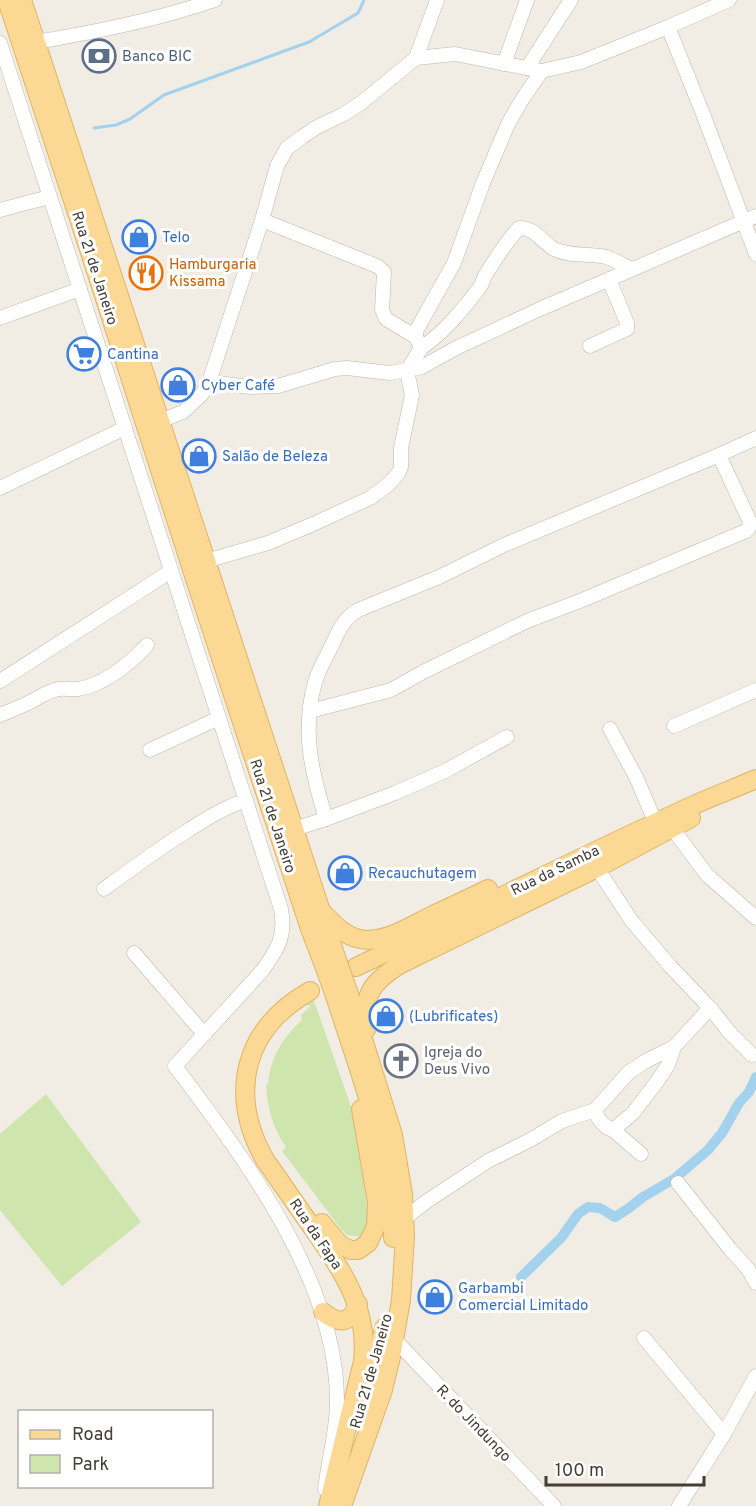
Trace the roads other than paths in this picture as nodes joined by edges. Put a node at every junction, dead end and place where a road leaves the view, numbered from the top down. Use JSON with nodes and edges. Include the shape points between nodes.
{"nodes":[{"id":1,"x":7,"y":0,"type":"edge"},
{"id":2,"x":22,"y":0,"type":"edge"},
{"id":3,"x":215,"y":0,"type":"edge"},
{"id":4,"x":436,"y":0,"type":"edge"},
{"id":5,"x":527,"y":0,"type":"edge"},
{"id":6,"x":571,"y":0,"type":"edge"},
{"id":7,"x":729,"y":0,"type":"edge"},
{"id":8,"x":668,"y":27,"type":"junction"},
{"id":9,"x":36,"y":42,"type":"junction"},
{"id":10,"x":0,"y":43,"type":"edge"},
{"id":11,"x":416,"y":58,"type":"junction"},
{"id":12,"x":504,"y":64,"type":"junction"},
{"id":13,"x":527,"y":68,"type":"junction"},
{"id":14,"x":542,"y":71,"type":"junction"},
{"id":15,"x":49,"y":197,"type":"junction"},
{"id":16,"x":0,"y":210,"type":"edge"},
{"id":17,"x":750,"y":219,"type":"edge"},
{"id":18,"x":262,"y":220,"type":"junction"},
{"id":19,"x":756,"y":254,"type":"edge"},
{"id":20,"x":632,"y":269,"type":"junction"},
{"id":21,"x":609,"y":279,"type":"junction"},
{"id":22,"x":80,"y":289,"type":"junction"},
{"id":23,"x":0,"y":318,"type":"edge"},
{"id":24,"x":419,"y":343,"type":"junction"},
{"id":25,"x":590,"y":346,"type":"dead end"},
{"id":26,"x":407,"y":371,"type":"junction"},
{"id":27,"x":209,"y":382,"type":"junction"},
{"id":28,"x":160,"y":421,"type":"junction"},
{"id":29,"x":125,"y":428,"type":"junction"},
{"id":30,"x":756,"y":438,"type":"edge"},
{"id":31,"x":719,"y":455,"type":"junction"},
{"id":32,"x":0,"y":488,"type":"edge"},
{"id":33,"x":206,"y":561,"type":"junction"},
{"id":34,"x":171,"y":571,"type":"junction"},
{"id":35,"x":147,"y":645,"type":"dead end"},
{"id":36,"x":0,"y":681,"type":"edge"},
{"id":37,"x":756,"y":690,"type":"edge"},
{"id":38,"x":310,"y":711,"type":"junction"},
{"id":39,"x":0,"y":715,"type":"edge"},
{"id":40,"x":219,"y":718,"type":"junction"},
{"id":41,"x":674,"y":726,"type":"dead end"},
{"id":42,"x":610,"y":729,"type":"dead end"},
{"id":43,"x":507,"y":737,"type":"dead end"},
{"id":44,"x":150,"y":750,"type":"dead end"},
{"id":45,"x":756,"y":779,"type":"edge"},
{"id":46,"x":756,"y":789,"type":"edge"},
{"id":47,"x":246,"y":800,"type":"junction"},
{"id":48,"x":687,"y":814,"type":"junction"},
{"id":49,"x":326,"y":819,"type":"junction"},
{"id":50,"x":654,"y":819,"type":"junction"},
{"id":51,"x":672,"y":828,"type":"junction"},
{"id":52,"x":294,"y":829,"type":"junction"},
{"id":53,"x":597,"y":868,"type":"junction"},
{"id":54,"x":104,"y":889,"type":"dead end"},
{"id":55,"x":320,"y":910,"type":"junction"},
{"id":56,"x":756,"y":918,"type":"edge"},
{"id":57,"x":134,"y":953,"type":"dead end"},
{"id":58,"x":331,"y":966,"type":"junction"},
{"id":59,"x":357,"y":969,"type":"dead end"},
{"id":60,"x":342,"y":994,"type":"junction"},
{"id":61,"x":710,"y":1008,"type":"junction"},
{"id":62,"x":204,"y":1034,"type":"junction"},
{"id":63,"x":674,"y":1047,"type":"junction"},
{"id":64,"x":353,"y":1054,"type":"junction"},
{"id":65,"x":752,"y":1055,"type":"dead end"},
{"id":66,"x":372,"y":1068,"type":"junction"},
{"id":67,"x":594,"y":1110,"type":"junction"},
{"id":68,"x":613,"y":1130,"type":"junction"},
{"id":69,"x":641,"y":1154,"type":"dead end"},
{"id":70,"x":678,"y":1183,"type":"dead end"},
{"id":71,"x":404,"y":1219,"type":"junction"},
{"id":72,"x":756,"y":1283,"type":"edge"},
{"id":73,"x":358,"y":1304,"type":"junction"},
{"id":74,"x":323,"y":1312,"type":"junction"},
{"id":75,"x":644,"y":1338,"type":"dead end"},
{"id":76,"x":394,"y":1340,"type":"junction"},
{"id":77,"x":756,"y":1376,"type":"edge"},
{"id":78,"x":724,"y":1434,"type":"junction"},
{"id":79,"x":323,"y":1506,"type":"edge"},
{"id":80,"x":328,"y":1506,"type":"edge"},
{"id":81,"x":342,"y":1506,"type":"edge"},
{"id":82,"x":554,"y":1506,"type":"edge"},
{"id":83,"x":679,"y":1506,"type":"edge"}],
"edges":[{"from":1,"to":58,"type":"main road","name":"Rua 21 de Janeiro","via":[[310,929]]},
{"from":2,"to":9,"type":"main road","name":"Rua 21 de Janeiro"},
{"from":3,"to":9,"type":"street","via":[[127,25]]},
{"from":4,"to":11,"type":"street"},
{"from":5,"to":12,"type":"street"},
{"from":6,"to":13,"type":"street"},
{"from":7,"to":8,"type":"street"},
{"from":8,"to":14,"type":"street","via":[[580,62]]},
{"from":8,"to":17,"type":"street"},
{"from":9,"to":28,"type":"main road","name":"Rua 21 de Janeiro"},
{"from":10,"to":15,"type":"street","name":"Rua 21 de Janeiro"},
{"from":11,"to":12,"type":"street","via":[[455,54]]},
{"from":11,"to":18,"type":"street","via":[[361,103],[287,148],[277,166]]},
{"from":12,"to":13,"type":"street"},
{"from":13,"to":14,"type":"street"},
{"from":14,"to":24,"type":"street","via":[[508,124],[454,263],[416,332]]},
{"from":15,"to":16,"type":"street"},
{"from":15,"to":22,"type":"street","name":"Rua 21 de Janeiro"},
{"from":17,"to":19,"type":"street"},
{"from":17,"to":20,"type":"street"},
{"from":18,"to":24,"type":"street","via":[[378,266],[384,272],[382,310],[386,319]]},
{"from":18,"to":27,"type":"street"},
{"from":20,"to":21,"type":"street"},
{"from":20,"to":24,"type":"street","via":[[605,257],[558,250],[532,231],[519,228],[450,323],[432,341]]},
{"from":21,"to":25,"type":"street","via":[[627,329]]},
{"from":21,"to":26,"type":"street"},
{"from":22,"to":23,"type":"street"},
{"from":22,"to":29,"type":"street","name":"Rua 21 de Janeiro"},
{"from":24,"to":26,"type":"street"},
{"from":26,"to":27,"type":"street","via":[[335,369],[278,386]]},
{"from":26,"to":33,"type":"street","via":[[412,395],[401,467],[389,484],[370,498],[311,525],[268,543]]},
{"from":27,"to":28,"type":"street","via":[[183,412]]},
{"from":28,"to":33,"type":"main road","name":"Rua 21 de Janeiro"},
{"from":29,"to":32,"type":"street"},
{"from":29,"to":34,"type":"street","name":"Rua 21 de Janeiro"},
{"from":30,"to":31,"type":"street"},
{"from":31,"to":38,"type":"street","via":[[358,610],[342,624],[322,666]]},
{"from":31,"to":38,"type":"street","via":[[750,522],[746,531],[527,621],[391,690]]},
{"from":33,"to":52,"type":"main road","name":"Rua 21 de Janeiro"},
{"from":34,"to":36,"type":"street"},
{"from":34,"to":40,"type":"street","name":"Rua 21 de Janeiro"},
{"from":35,"to":39,"type":"street","via":[[120,669],[90,686],[54,690]]},
{"from":37,"to":41,"type":"street"},
{"from":38,"to":49,"type":"street","via":[[309,748]]},
{"from":40,"to":44,"type":"street"},
{"from":40,"to":47,"type":"street","name":"Rua 21 de Janeiro"},
{"from":42,"to":50,"type":"street"},
{"from":43,"to":49,"type":"street","via":[[445,771]]},
{"from":45,"to":48,"type":"main road","name":"Rua da Samba"},
{"from":46,"to":48,"type":"main road","name":"Rua da Samba"},
{"from":47,"to":54,"type":"street","via":[[186,832]]},
{"from":47,"to":62,"type":"street","name":"Rua 21 de Janeiro","via":[[281,909],[283,933],[274,956]]},
{"from":48,"to":50,"type":"main road"},
{"from":48,"to":51,"type":"main road"},
{"from":48,"to":59,"type":"main road","name":"Rua da Samba","via":[[588,854]]},
{"from":49,"to":52,"type":"street"},
{"from":50,"to":55,"type":"main road","via":[[590,841],[383,937],[351,936]]},
{"from":51,"to":53,"type":"main road"},
{"from":51,"to":56,"type":"street","via":[[707,875]]},
{"from":52,"to":55,"type":"main road","name":"Rua 21 de Janeiro"},
{"from":53,"to":61,"type":"street","via":[[631,920]]},
{"from":53,"to":66,"type":"main road","via":[[399,965],[380,979],[372,987],[365,1008]]},
{"from":55,"to":58,"type":"main road","name":"Rua 21 de Janeiro"},
{"from":57,"to":62,"type":"street"},
{"from":58,"to":60,"type":"main road","name":"Rua 21 de Janeiro","bridge":true},
{"from":60,"to":64,"type":"main road","name":"Rua 21 de Janeiro"},
{"from":60,"to":66,"type":"main road"},
{"from":61,"to":63,"type":"street"},
{"from":61,"to":65,"type":"street"},
{"from":62,"to":74,"type":"street","name":"Rua 21 de Janeiro","via":[[175,1066],[270,1202]]},
{"from":63,"to":67,"type":"street","via":[[629,1072]]},
{"from":63,"to":68,"type":"street","via":[[656,1083],[633,1113]]},
{"from":64,"to":73,"type":"main road","name":"Rua da Fapa","via":[[377,1202],[376,1226],[368,1244],[358,1250],[340,1245],[296,1188],[266,1139],[255,1105],[255,1072],[267,1036],[311,994],[294,1000],[268,1024],[250,1057],[244,1092],[256,1144],[341,1270]]},
{"from":64,"to":80,"type":"main road","name":"Rua 21 de Janeiro","via":[[369,1098],[386,1167],[393,1257],[382,1343]]},
{"from":66,"to":71,"type":"main road","via":[[393,1135]]},
{"from":67,"to":68,"type":"street","via":[[605,1126]]},
{"from":67,"to":71,"type":"street","via":[[562,1121],[488,1161]]},
{"from":68,"to":69,"type":"street"},
{"from":70,"to":72,"type":"street"},
{"from":71,"to":76,"type":"main road","via":[[404,1270]]},
{"from":73,"to":74,"type":"main road","via":[[354,1314],[340,1321]]},
{"from":73,"to":80,"type":"main road","name":"Rua da Fapa","via":[[364,1334],[363,1361]]},
{"from":74,"to":79,"type":"street","via":[[338,1402]]},
{"from":75,"to":78,"type":"street"},
{"from":76,"to":81,"type":"main road","via":[[382,1390]]},
{"from":76,"to":82,"type":"street","name":"R. do Jindungo"},
{"from":77,"to":78,"type":"street"},
{"from":78,"to":83,"type":"street"}]}
